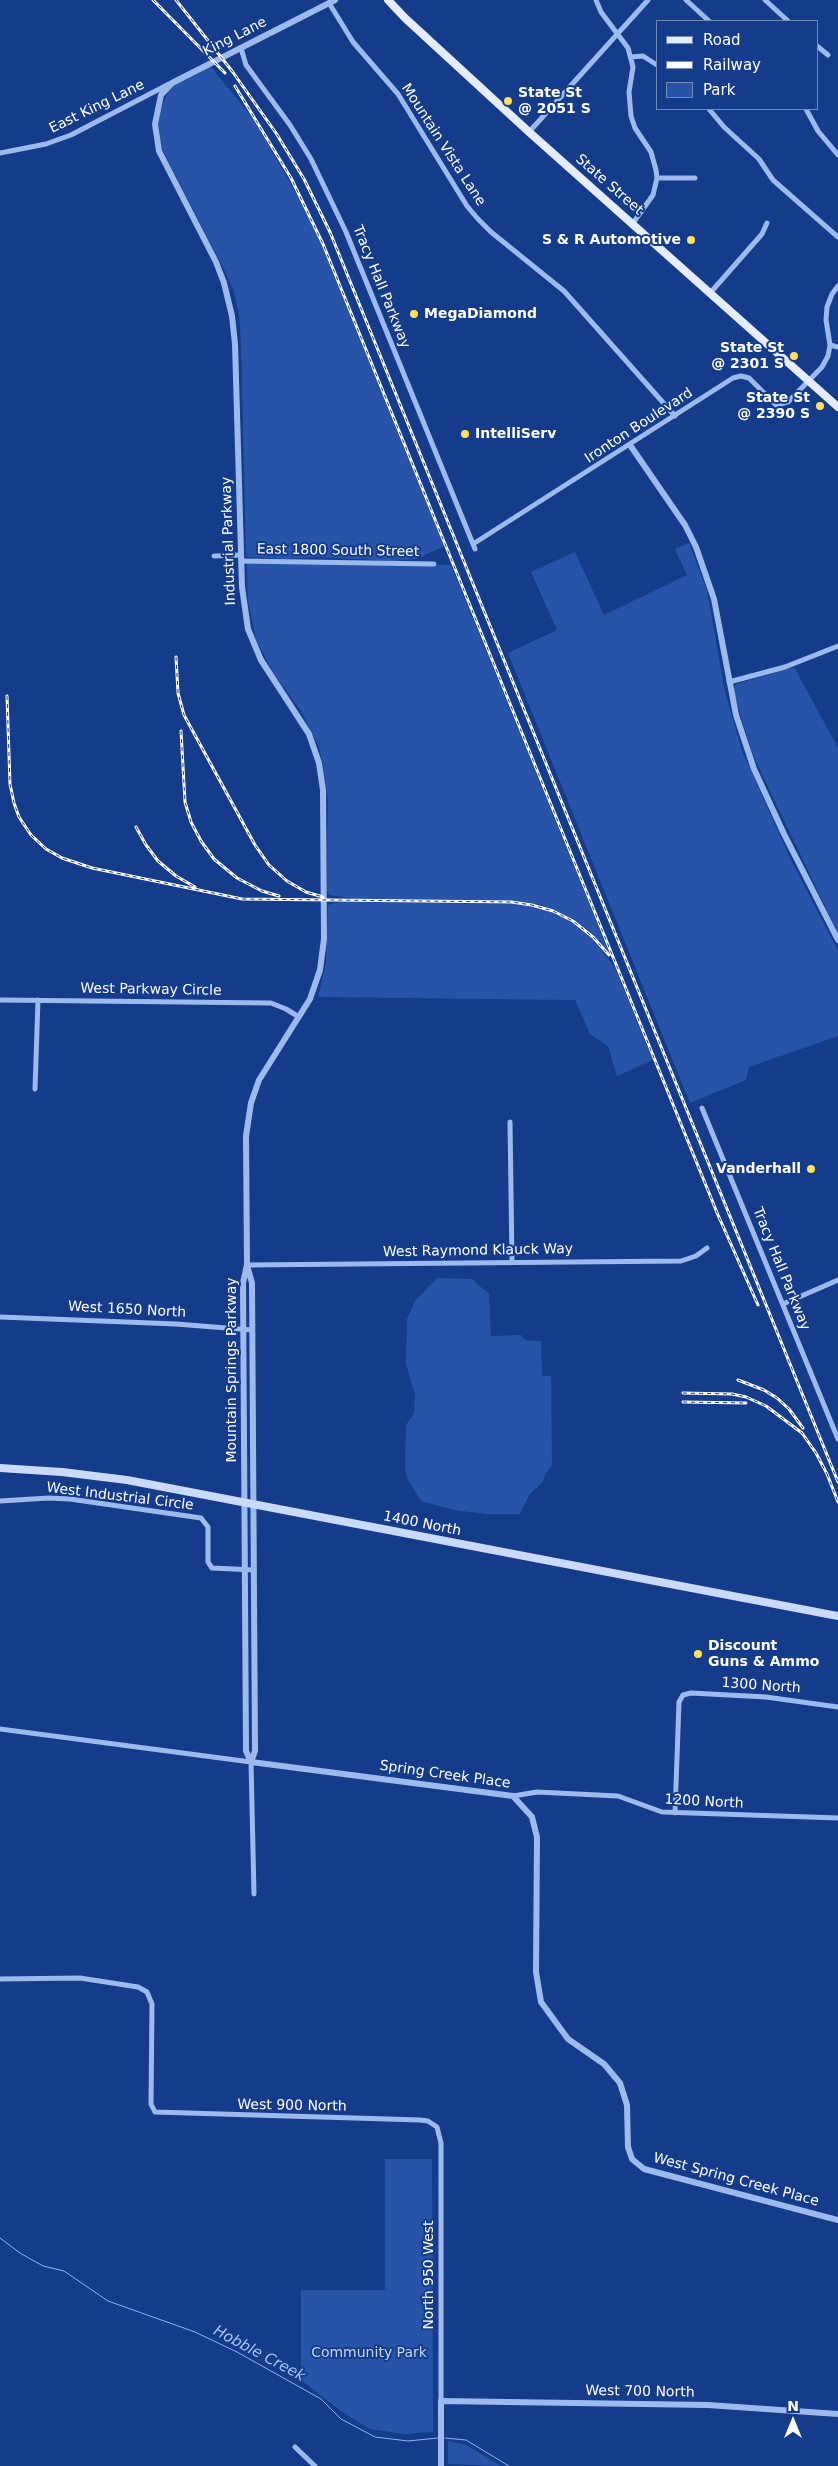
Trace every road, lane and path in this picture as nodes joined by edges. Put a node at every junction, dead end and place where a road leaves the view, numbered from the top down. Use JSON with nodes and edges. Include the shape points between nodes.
{"nodes":[{"id":1,"x":388,"y":0,"type":"edge"},
{"id":2,"x":596,"y":0,"type":"edge"},
{"id":3,"x":648,"y":0,"type":"edge"},
{"id":4,"x":686,"y":0,"type":"edge"},
{"id":5,"x":765,"y":0,"type":"edge"},
{"id":6,"x":332,"y":1,"type":"edge"},
{"id":7,"x":708,"y":20,"type":"edge"},
{"id":8,"x":787,"y":20,"type":"edge"},
{"id":9,"x":618,"y":33,"type":"junction"},
{"id":10,"x":818,"y":47,"type":"edge"},
{"id":11,"x":241,"y":48,"type":"junction"},
{"id":12,"x":828,"y":55,"type":"dead end"},
{"id":13,"x":631,"y":57,"type":"junction"},
{"id":14,"x":656,"y":64,"type":"edge"},
{"id":15,"x":172,"y":82,"type":"junction"},
{"id":16,"x":710,"y":110,"type":"edge"},
{"id":17,"x":807,"y":110,"type":"edge"},
{"id":18,"x":530,"y":132,"type":"junction"},
{"id":19,"x":0,"y":154,"type":"edge"},
{"id":20,"x":838,"y":155,"type":"edge"},
{"id":21,"x":657,"y":178,"type":"junction"},
{"id":22,"x":695,"y":178,"type":"dead end"},
{"id":23,"x":633,"y":223,"type":"junction"},
{"id":24,"x":766,"y":223,"type":"dead end"},
{"id":25,"x":838,"y":237,"type":"edge"},
{"id":26,"x":838,"y":286,"type":"edge"},
{"id":27,"x":711,"y":292,"type":"junction"},
{"id":28,"x":830,"y":345,"type":"junction"},
{"id":29,"x":838,"y":347,"type":"edge"},
{"id":30,"x":810,"y":380,"type":"junction"},
{"id":31,"x":838,"y":408,"type":"edge"},
{"id":32,"x":675,"y":416,"type":"junction"},
{"id":33,"x":630,"y":445,"type":"junction"},
{"id":34,"x":474,"y":546,"type":"joint"},
{"id":35,"x":214,"y":556,"type":"dead end"},
{"id":36,"x":241,"y":558,"type":"junction"},
{"id":37,"x":434,"y":564,"type":"dead end"},
{"id":38,"x":838,"y":646,"type":"edge"},
{"id":39,"x":729,"y":682,"type":"junction"},
{"id":40,"x":838,"y":940,"type":"edge"},
{"id":41,"x":0,"y":1000,"type":"edge"},
{"id":42,"x":38,"y":1000,"type":"junction"},
{"id":43,"x":299,"y":1017,"type":"junction"},
{"id":44,"x":35,"y":1089,"type":"dead end"},
{"id":45,"x":702,"y":1108,"type":"dead end"},
{"id":46,"x":510,"y":1122,"type":"dead end"},
{"id":47,"x":706,"y":1248,"type":"dead end"},
{"id":48,"x":512,"y":1262,"type":"junction"},
{"id":49,"x":247,"y":1265,"type":"junction"},
{"id":50,"x":838,"y":1280,"type":"edge"},
{"id":51,"x":783,"y":1304,"type":"junction"},
{"id":52,"x":0,"y":1317,"type":"edge"},
{"id":53,"x":243,"y":1328,"type":"junction"},
{"id":54,"x":252,"y":1330,"type":"junction"},
{"id":55,"x":838,"y":1439,"type":"edge"},
{"id":56,"x":0,"y":1468,"type":"edge"},
{"id":57,"x":0,"y":1501,"type":"edge"},
{"id":58,"x":244,"y":1502,"type":"junction"},
{"id":59,"x":253,"y":1504,"type":"junction"},
{"id":60,"x":245,"y":1570,"type":"junction"},
{"id":61,"x":254,"y":1570,"type":"junction"},
{"id":62,"x":838,"y":1616,"type":"edge"},
{"id":63,"x":838,"y":1707,"type":"edge"},
{"id":64,"x":0,"y":1729,"type":"edge"},
{"id":65,"x":251,"y":1762,"type":"junction"},
{"id":66,"x":513,"y":1796,"type":"junction"},
{"id":67,"x":675,"y":1813,"type":"junction"},
{"id":68,"x":838,"y":1818,"type":"edge"},
{"id":69,"x":254,"y":1894,"type":"dead end"},
{"id":70,"x":0,"y":1979,"type":"edge"},
{"id":71,"x":428,"y":2121,"type":"joint"},
{"id":72,"x":632,"y":2159,"type":"joint"},
{"id":73,"x":838,"y":2220,"type":"edge"},
{"id":74,"x":441,"y":2401,"type":"junction"},
{"id":75,"x":838,"y":2414,"type":"edge"},
{"id":76,"x":295,"y":2447,"type":"dead end"},
{"id":77,"x":315,"y":2466,"type":"edge"},
{"id":78,"x":441,"y":2466,"type":"edge"}],
"edges":[{"from":1,"to":18,"type":"main road","name":"State Street","via":[[411,25]]},
{"from":2,"to":9,"type":"street"},
{"from":3,"to":9,"type":"street"},
{"from":4,"to":7,"type":"street"},
{"from":5,"to":8,"type":"street"},
{"from":6,"to":11,"type":"street","name":"King Lane"},
{"from":6,"to":32,"type":"street","name":"Mountain Vista Lane","via":[[353,42],[398,94],[467,206],[491,232],[555,282],[576,303]]},
{"from":9,"to":13,"type":"street"},
{"from":9,"to":18,"type":"street"},
{"from":10,"to":12,"type":"street"},
{"from":11,"to":15,"type":"street","name":"King Lane"},
{"from":11,"to":34,"type":"street","name":"Tracy Hall Parkway","via":[[246,66],[311,159],[346,232]]},
{"from":13,"to":14,"type":"street","via":[[643,56]]},
{"from":13,"to":21,"type":"street","via":[[631,116],[651,152]]},
{"from":15,"to":19,"type":"street","name":"East King Lane","via":[[63,139]]},
{"from":15,"to":36,"type":"street","name":"Industrial Parkway","via":[[163,92],[156,111],[157,144],[220,273],[232,316]]},
{"from":16,"to":25,"type":"street","via":[[759,159],[773,180]]},
{"from":17,"to":20,"type":"street","via":[[818,131]]},
{"from":18,"to":23,"type":"main road","name":"State Street"},
{"from":21,"to":22,"type":"street"},
{"from":21,"to":23,"type":"street","via":[[649,202]]},
{"from":23,"to":27,"type":"main road","name":"State Street"},
{"from":24,"to":27,"type":"street","via":[[762,234]]},
{"from":26,"to":28,"type":"street","via":[[829,299],[826,314]]},
{"from":27,"to":30,"type":"main road","name":"State Street"},
{"from":28,"to":29,"type":"street"},
{"from":28,"to":30,"type":"street","via":[[822,367]]},
{"from":30,"to":31,"type":"main road","name":"State Street"},
{"from":30,"to":32,"type":"street","name":"Ironton Boulevard","via":[[788,402],[776,405],[749,378],[733,378]]},
{"from":32,"to":33,"type":"street","name":"Ironton Boulevard"},
{"from":33,"to":34,"type":"street","name":"Ironton Boulevard"},
{"from":33,"to":39,"type":"street","via":[[684,523],[696,547],[714,599]]},
{"from":35,"to":36,"type":"street","name":"East 1800 South Street"},
{"from":36,"to":37,"type":"street","name":"East 1800 South Street"},
{"from":36,"to":43,"type":"street","name":"Industrial Parkway","via":[[244,612],[254,646],[305,727],[321,773],[324,799],[324,939],[320,970],[310,999]]},
{"from":38,"to":39,"type":"street","via":[[786,667]]},
{"from":39,"to":40,"type":"street","via":[[754,768]]},
{"from":41,"to":42,"type":"street","name":"West Parkway Circle"},
{"from":42,"to":43,"type":"street","name":"West Parkway Circle","via":[[271,1003]]},
{"from":42,"to":44,"type":"street"},
{"from":43,"to":49,"type":"street","name":"Industrial Parkway","via":[[262,1073],[249,1111],[246,1144]]},
{"from":45,"to":51,"type":"street","name":"Tracy Hall Parkway"},
{"from":46,"to":48,"type":"street"},
{"from":47,"to":48,"type":"street","name":"West Raymond Klauck Way","via":[[681,1261]]},
{"from":48,"to":49,"type":"street","name":"West Raymond Klauck Way"},
{"from":49,"to":53,"type":"street","name":"Mountain Springs Parkway","via":[[243,1283]]},
{"from":49,"to":54,"type":"street","name":"Mountain Springs Parkway","via":[[252,1278]]},
{"from":50,"to":51,"type":"street"},
{"from":51,"to":55,"type":"street","name":"Tracy Hall Parkway"},
{"from":52,"to":53,"type":"street","name":"West 1650 North"},
{"from":53,"to":54,"type":"street","name":"West 1650 North"},
{"from":53,"to":58,"type":"street","name":"Mountain Springs Parkway"},
{"from":54,"to":59,"type":"street","name":"Mountain Springs Parkway"},
{"from":56,"to":58,"type":"main road","name":"1400 North","via":[[110,1478]]},
{"from":57,"to":60,"type":"street","name":"West Industrial Circle","via":[[63,1499],[201,1518],[208,1527],[208,1562],[212,1568]]},
{"from":58,"to":59,"type":"main road","name":"1400 North"},
{"from":58,"to":60,"type":"street","name":"Mountain Springs Parkway"},
{"from":59,"to":61,"type":"street","name":"Mountain Springs Parkway"},
{"from":59,"to":62,"type":"main road","name":"1400 North"},
{"from":60,"to":61,"type":"street","name":"West Industrial Circle"},
{"from":60,"to":65,"type":"street","name":"Mountain Springs Parkway","via":[[246,1751]]},
{"from":61,"to":65,"type":"street","name":"Mountain Springs Parkway","via":[[255,1750]]},
{"from":63,"to":67,"type":"street","name":"1300 North","via":[[766,1696],[683,1695],[679,1702]]},
{"from":64,"to":65,"type":"street","name":"Spring Creek Place"},
{"from":65,"to":66,"type":"street","name":"Spring Creek Place"},
{"from":65,"to":69,"type":"street","name":"Mountain Springs Parkway"},
{"from":66,"to":67,"type":"street","name":"1200 North","via":[[537,1792],[618,1796],[662,1812]]},
{"from":66,"to":72,"type":"street","name":"Spring Creek Place","via":[[532,1817],[537,1837],[536,1972],[541,2002],[568,2039],[604,2064],[620,2083],[627,2104],[628,2147]]},
{"from":67,"to":68,"type":"street","name":"1200 North"},
{"from":70,"to":71,"type":"street","name":"West 900 North","via":[[80,1978],[145,1990],[152,2004],[151,2104],[155,2112]]},
{"from":71,"to":74,"type":"street","name":"North 950 West","via":[[439,2130],[441,2143]]},
{"from":72,"to":73,"type":"street","name":"West Spring Creek Place","via":[[644,2169]]},
{"from":74,"to":75,"type":"street","name":"West 700 North","via":[[708,2405]]},
{"from":74,"to":78,"type":"street","name":"North 950 West"},
{"from":76,"to":77,"type":"street"}]}
